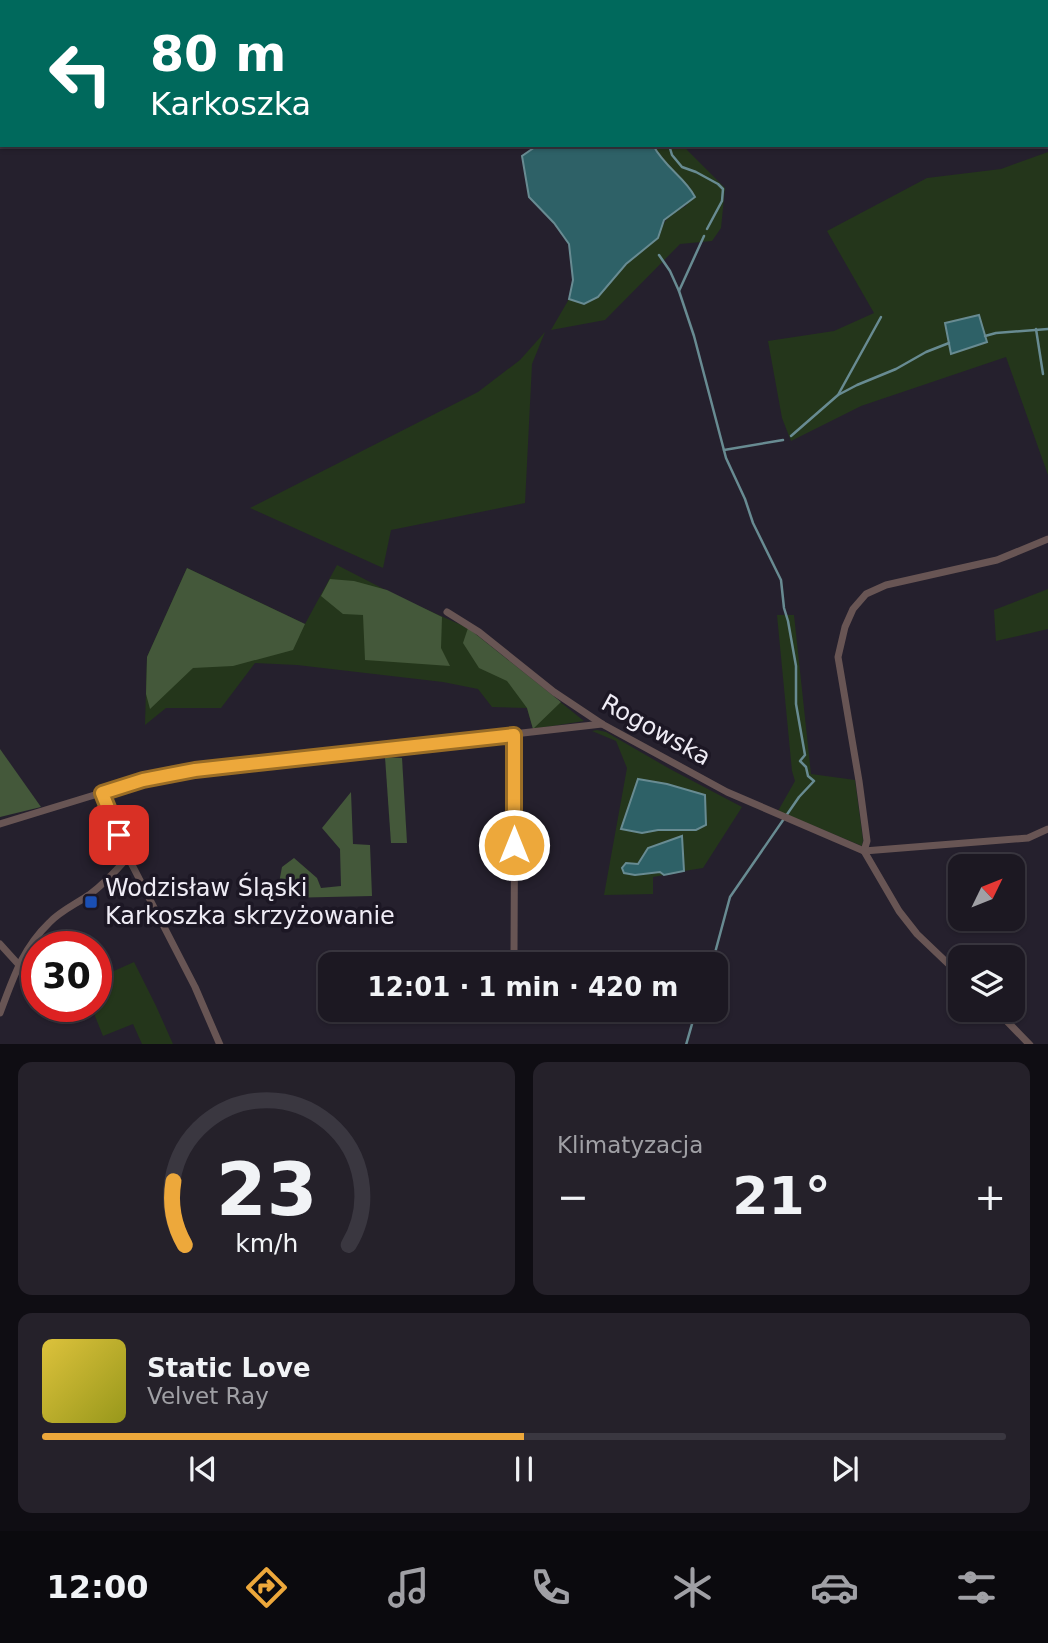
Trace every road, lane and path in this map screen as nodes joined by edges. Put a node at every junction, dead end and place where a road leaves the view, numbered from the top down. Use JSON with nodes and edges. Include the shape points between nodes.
{"nodes":[{"id":1,"x":1048,"y":540,"type":"edge"},
{"id":2,"x":447,"y":612,"type":"dead end"},
{"id":3,"x":602,"y":724,"type":"junction"},
{"id":4,"x":514,"y":735,"type":"junction"},
{"id":5,"x":102,"y":793,"type":"junction"},
{"id":6,"x":0,"y":824,"type":"edge"},
{"id":7,"x":1048,"y":829,"type":"edge"},
{"id":8,"x":864,"y":851,"type":"junction"},
{"id":9,"x":128,"y":857,"type":"junction"},
{"id":10,"x":0,"y":944,"type":"edge"},
{"id":11,"x":514,"y":952,"type":"edge"},
{"id":12,"x":948,"y":964,"type":"edge"},
{"id":13,"x":19,"y":965,"type":"junction"},
{"id":14,"x":0,"y":1013,"type":"edge"},
{"id":15,"x":1008,"y":1022,"type":"edge"},
{"id":16,"x":220,"y":1044,"type":"edge"},
{"id":17,"x":1029,"y":1044,"type":"edge"}],
"edges":[{"from":1,"to":8,"type":"street","via":[[997,559],[894,582],[866,594],[853,609],[838,657],[867,841]]},
{"from":2,"to":3,"type":"street","name":"Rogowska"},
{"from":3,"to":4,"type":"street"},
{"from":3,"to":8,"type":"street","name":"Rogowska","via":[[727,792]]},
{"from":4,"to":5,"type":"street","via":[[195,770]]},
{"from":4,"to":11,"type":"street"},
{"from":5,"to":6,"type":"street"},
{"from":5,"to":9,"type":"street"},
{"from":7,"to":8,"type":"street","name":"Rogowska","via":[[1028,838]]},
{"from":8,"to":12,"type":"street","via":[[899,911]]},
{"from":9,"to":13,"type":"street","via":[[100,886],[50,921]]},
{"from":9,"to":16,"type":"street"},
{"from":10,"to":13,"type":"street"},
{"from":13,"to":14,"type":"street"},
{"from":15,"to":17,"type":"street"}]}
